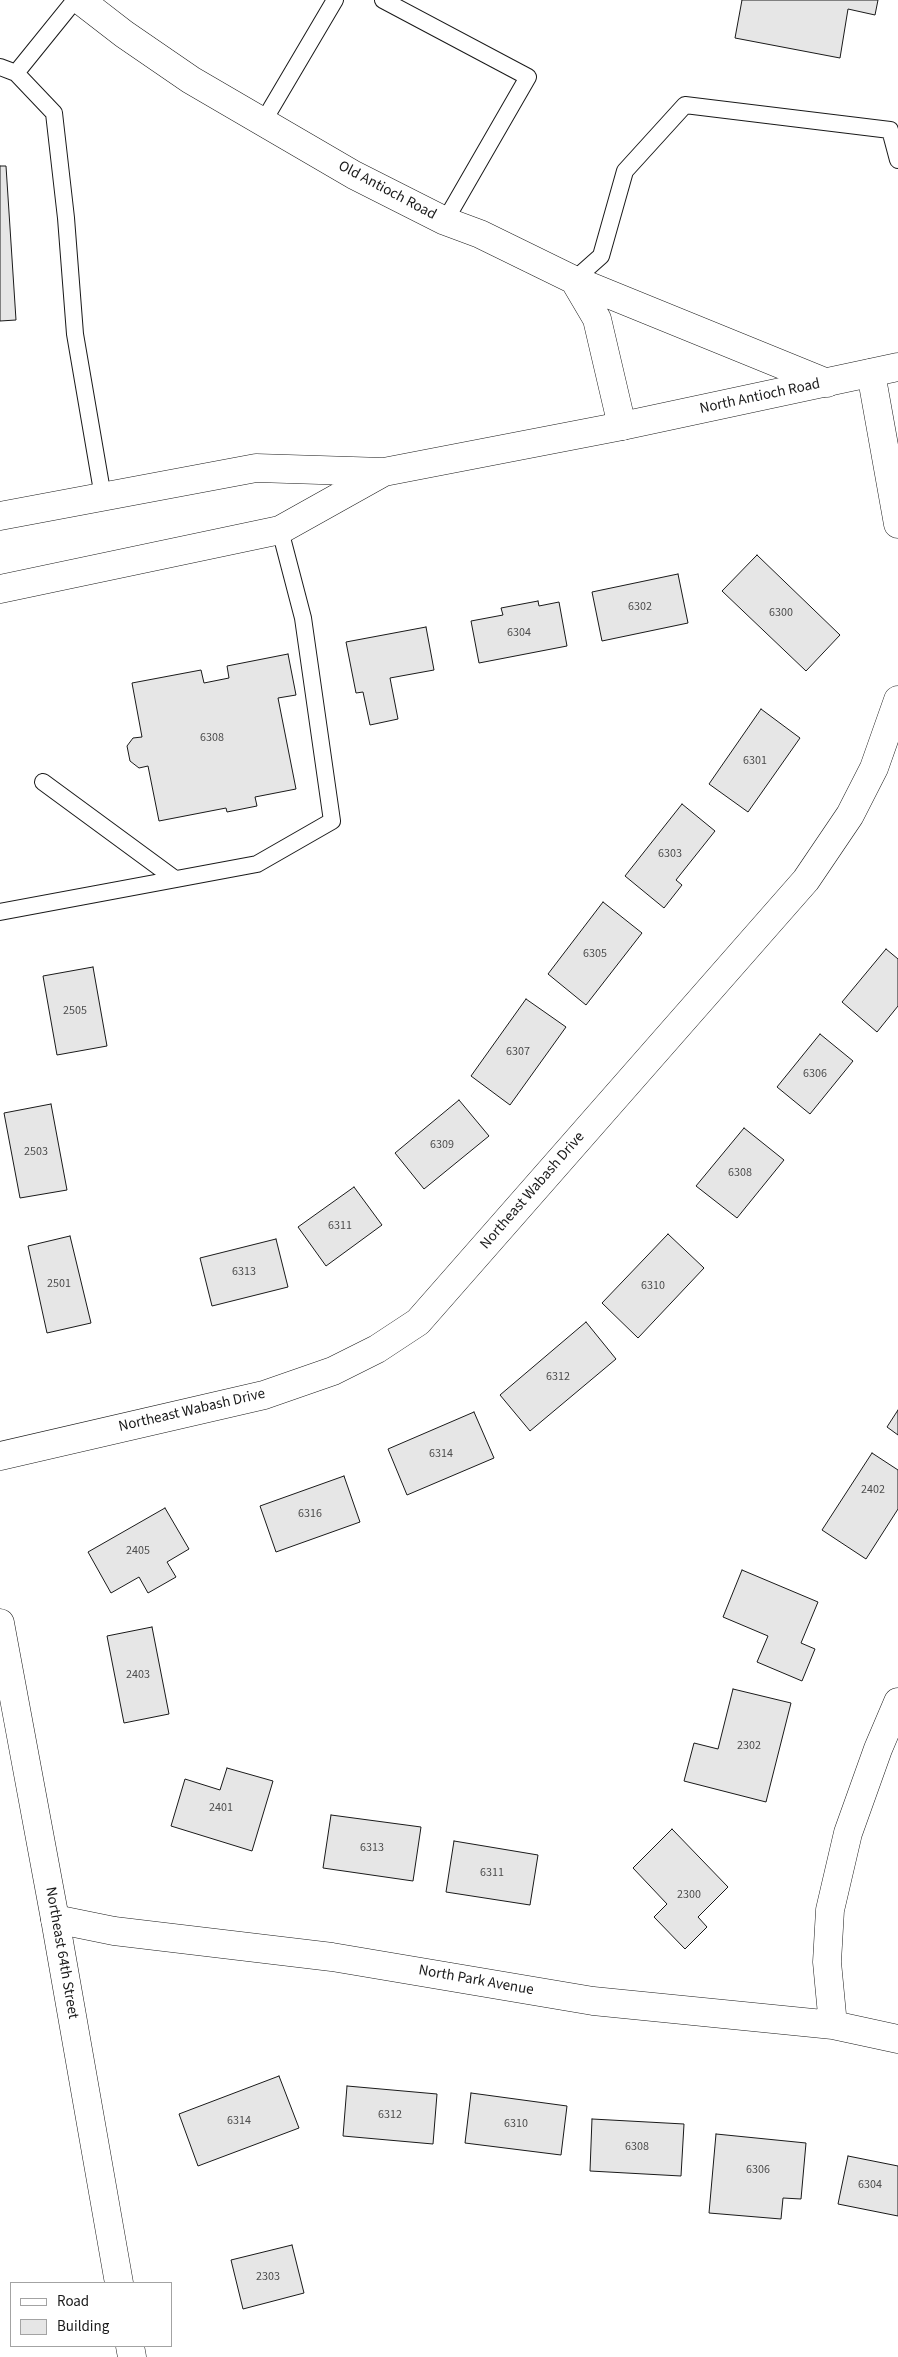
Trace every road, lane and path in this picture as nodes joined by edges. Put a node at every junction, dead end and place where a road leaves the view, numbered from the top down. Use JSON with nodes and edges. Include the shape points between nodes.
{"nodes":[{"id":1,"x":75,"y":0,"type":"edge"},
{"id":2,"x":80,"y":0,"type":"edge"},
{"id":3,"x":336,"y":0,"type":"edge"},
{"id":4,"x":383,"y":0,"type":"edge"},
{"id":5,"x":0,"y":67,"type":"edge"},
{"id":6,"x":16,"y":73,"type":"junction"},
{"id":7,"x":263,"y":122,"type":"junction"},
{"id":8,"x":898,"y":160,"type":"edge"},
{"id":9,"x":445,"y":221,"type":"junction"},
{"id":10,"x":574,"y":280,"type":"junction"},
{"id":11,"x":898,"y":368,"type":"edge"},
{"id":12,"x":871,"y":373,"type":"junction"},
{"id":13,"x":827,"y":383,"type":"junction"},
{"id":14,"x":622,"y":426,"type":"junction"},
{"id":15,"x":384,"y":472,"type":"junction"},
{"id":16,"x":103,"y":497,"type":"junction"},
{"id":17,"x":0,"y":516,"type":"edge"},
{"id":18,"x":898,"y":524,"type":"edge"},
{"id":19,"x":280,"y":530,"type":"junction"},
{"id":20,"x":44,"y":581,"type":"junction"},
{"id":21,"x":0,"y":589,"type":"edge"},
{"id":22,"x":0,"y":596,"type":"edge"},
{"id":23,"x":898,"y":700,"type":"edge"},
{"id":24,"x":43,"y":782,"type":"dead end"},
{"id":25,"x":175,"y":879,"type":"junction"},
{"id":26,"x":0,"y":912,"type":"edge"},
{"id":27,"x":0,"y":1456,"type":"edge"},
{"id":28,"x":0,"y":1623,"type":"edge"},
{"id":29,"x":898,"y":1702,"type":"edge"},
{"id":30,"x":55,"y":1919,"type":"junction"},
{"id":31,"x":833,"y":2025,"type":"junction"},
{"id":32,"x":898,"y":2039,"type":"edge"},
{"id":33,"x":119,"y":2282,"type":"edge"}],
"edges":[{"from":1,"to":6,"type":"lane"},
{"from":2,"to":7,"type":"street","name":"Old Antioch Road","via":[[191,80]]},
{"from":3,"to":7,"type":"lane"},
{"from":4,"to":9,"type":"lane","via":[[528,77]]},
{"from":5,"to":6,"type":"lane"},
{"from":6,"to":16,"type":"lane","via":[[54,113],[76,334]]},
{"from":7,"to":9,"type":"street","name":"Old Antioch Road","via":[[354,176]]},
{"from":8,"to":10,"type":"lane","via":[[890,130],[685,104],[625,172],[600,256]]},
{"from":9,"to":10,"type":"street","name":"Old Antioch Road"},
{"from":10,"to":13,"type":"street","name":"Old Antioch Road"},
{"from":10,"to":14,"type":"street","via":[[597,319]]},
{"from":11,"to":12,"type":"street","name":"North Antioch Road"},
{"from":12,"to":13,"type":"street","name":"North Antioch Road"},
{"from":12,"to":18,"type":"street"},
{"from":13,"to":14,"type":"street","name":"North Antioch Road"},
{"from":14,"to":15,"type":"street","name":"North Antioch Road"},
{"from":15,"to":16,"type":"street","via":[[256,468]]},
{"from":15,"to":19,"type":"street"},
{"from":16,"to":17,"type":"street"},
{"from":19,"to":20,"type":"street"},
{"from":19,"to":25,"type":"lane","via":[[303,618],[332,821],[257,864]]},
{"from":20,"to":21,"type":"street"},
{"from":20,"to":22,"type":"street"},
{"from":23,"to":27,"type":"street","name":"Northeast Wabash Drive","via":[[874,768],[850,816],[806,880],[418,1322],[377,1349],[333,1371],[264,1395]]},
{"from":24,"to":25,"type":"lane"},
{"from":25,"to":26,"type":"lane"},
{"from":28,"to":30,"type":"street","name":"Northeast 64th Street"},
{"from":29,"to":31,"type":"street","via":[[848,1833],[830,1910],[827,1962]]},
{"from":30,"to":31,"type":"street","name":"North Park Avenue","via":[[114,1931],[332,1957],[593,2001]]},
{"from":30,"to":33,"type":"street","name":"Northeast 64th Street"},
{"from":31,"to":32,"type":"street","name":"North Park Avenue"}]}
